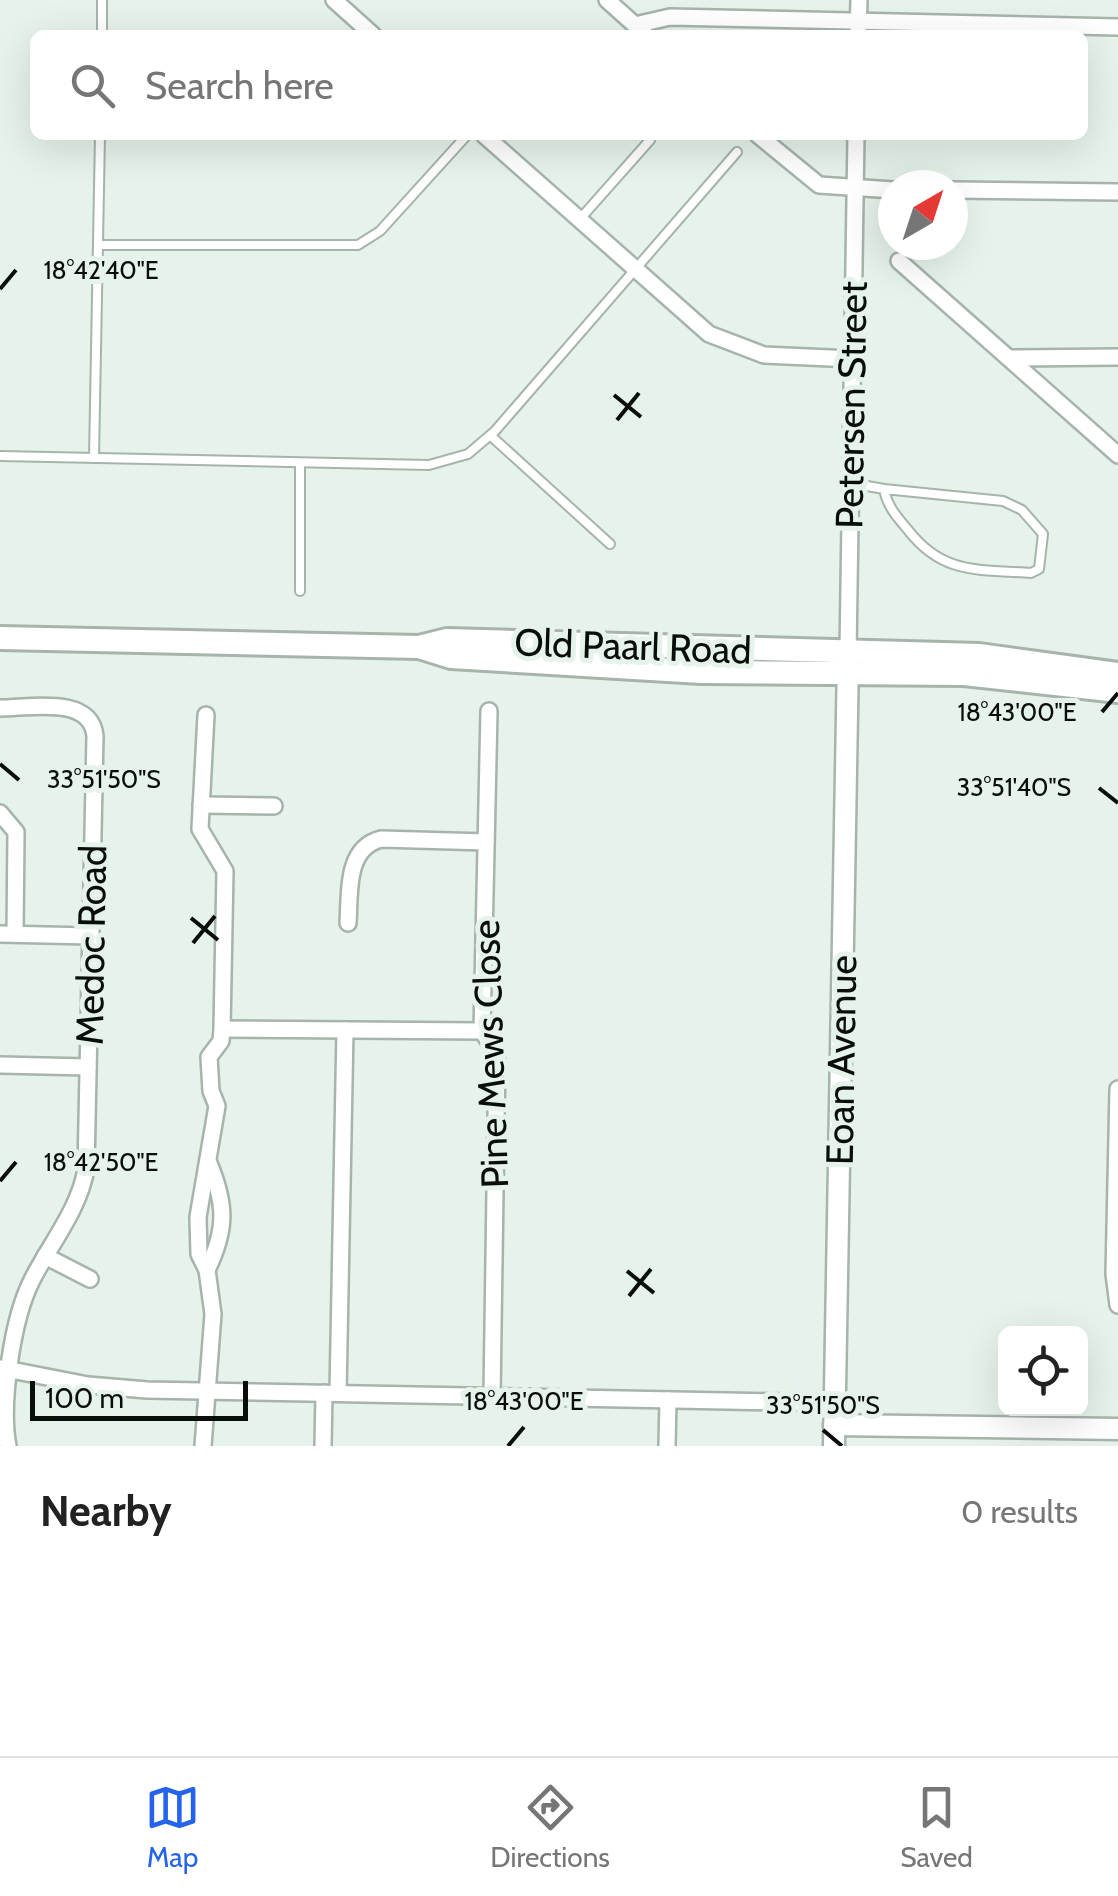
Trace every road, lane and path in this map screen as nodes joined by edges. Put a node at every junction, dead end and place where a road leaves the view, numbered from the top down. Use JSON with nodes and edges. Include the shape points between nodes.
{"nodes":[{"id":1,"x":102,"y":0,"type":"edge"},
{"id":2,"x":334,"y":0,"type":"edge"},
{"id":3,"x":607,"y":0,"type":"edge"},
{"id":4,"x":858,"y":0,"type":"edge"},
{"id":5,"x":1118,"y":27,"type":"edge"},
{"id":6,"x":858,"y":28,"type":"edge"},
{"id":7,"x":102,"y":30,"type":"edge"},
{"id":8,"x":367,"y":30,"type":"edge"},
{"id":9,"x":640,"y":30,"type":"edge"},
{"id":10,"x":100,"y":140,"type":"edge"},
{"id":11,"x":462,"y":140,"type":"edge"},
{"id":12,"x":490,"y":140,"type":"edge"},
{"id":13,"x":650,"y":140,"type":"dead end"},
{"id":14,"x":764,"y":140,"type":"edge"},
{"id":15,"x":856,"y":140,"type":"edge"},
{"id":16,"x":738,"y":152,"type":"dead end"},
{"id":17,"x":855,"y":189,"type":"junction"},
{"id":18,"x":878,"y":190,"type":"edge"},
{"id":19,"x":968,"y":190,"type":"edge"},
{"id":20,"x":1118,"y":192,"type":"edge"},
{"id":21,"x":579,"y":221,"type":"junction"},
{"id":22,"x":98,"y":244,"type":"junction"},
{"id":23,"x":899,"y":261,"type":"dead end"},
{"id":24,"x":636,"y":272,"type":"junction"},
{"id":25,"x":1011,"y":358,"type":"junction"},
{"id":26,"x":1118,"y":358,"type":"edge"},
{"id":27,"x":852,"y":360,"type":"junction"},
{"id":28,"x":491,"y":436,"type":"junction"},
{"id":29,"x":1118,"y":455,"type":"edge"},
{"id":30,"x":0,"y":456,"type":"edge"},
{"id":31,"x":94,"y":458,"type":"junction"},
{"id":32,"x":300,"y":462,"type":"junction"},
{"id":33,"x":850,"y":484,"type":"junction"},
{"id":34,"x":884,"y":489,"type":"junction"},
{"id":35,"x":610,"y":544,"type":"dead end"},
{"id":36,"x":300,"y":591,"type":"dead end"},
{"id":37,"x":0,"y":638,"type":"edge"},
{"id":38,"x":848,"y":663,"type":"junction"},
{"id":39,"x":1118,"y":674,"type":"edge"},
{"id":40,"x":1118,"y":690,"type":"edge"},
{"id":41,"x":0,"y":708,"type":"edge"},
{"id":42,"x":488,"y":711,"type":"dead end"},
{"id":43,"x":206,"y":715,"type":"dead end"},
{"id":44,"x":201,"y":804,"type":"junction"},
{"id":45,"x":274,"y":806,"type":"dead end"},
{"id":46,"x":0,"y":813,"type":"edge"},
{"id":47,"x":486,"y":842,"type":"junction"},
{"id":48,"x":348,"y":923,"type":"dead end"},
{"id":49,"x":7,"y":934,"type":"edge"},
{"id":50,"x":91,"y":936,"type":"junction"},
{"id":51,"x":222,"y":1029,"type":"junction"},
{"id":52,"x":345,"y":1030,"type":"junction"},
{"id":53,"x":482,"y":1030,"type":"junction"},
{"id":54,"x":0,"y":1065,"type":"edge"},
{"id":55,"x":88,"y":1067,"type":"junction"},
{"id":56,"x":1118,"y":1089,"type":"edge"},
{"id":57,"x":209,"y":1162,"type":"junction"},
{"id":58,"x":224,"y":1215,"type":"junction"},
{"id":59,"x":198,"y":1217,"type":"junction"},
{"id":60,"x":1117,"y":1250,"type":"edge"},
{"id":61,"x":45,"y":1256,"type":"junction"},
{"id":62,"x":207,"y":1270,"type":"junction"},
{"id":63,"x":90,"y":1280,"type":"dead end"},
{"id":64,"x":1118,"y":1305,"type":"edge"},
{"id":65,"x":4,"y":1369,"type":"edge"},
{"id":66,"x":205,"y":1391,"type":"junction"},
{"id":67,"x":331,"y":1393,"type":"junction"},
{"id":68,"x":492,"y":1396,"type":"junction"},
{"id":69,"x":668,"y":1400,"type":"junction"},
{"id":70,"x":834,"y":1425,"type":"edge"},
{"id":71,"x":1118,"y":1428,"type":"edge"},
{"id":72,"x":8,"y":1446,"type":"edge"},
{"id":73,"x":203,"y":1446,"type":"edge"},
{"id":74,"x":322,"y":1446,"type":"edge"},
{"id":75,"x":667,"y":1446,"type":"edge"}],
"edges":[{"from":1,"to":7,"type":"lane"},
{"from":2,"to":8,"type":"street"},
{"from":3,"to":9,"type":"street"},
{"from":4,"to":6,"type":"street"},
{"from":5,"to":6,"type":"street"},
{"from":6,"to":9,"type":"street","via":[[670,17]]},
{"from":10,"to":22,"type":"lane"},
{"from":11,"to":22,"type":"lane","via":[[380,231],[358,245]]},
{"from":12,"to":21,"type":"street"},
{"from":13,"to":21,"type":"lane"},
{"from":14,"to":17,"type":"street","via":[[819,185]]},
{"from":15,"to":17,"type":"street","name":"Petersen Street"},
{"from":16,"to":24,"type":"lane"},
{"from":17,"to":18,"type":"street"},
{"from":17,"to":27,"type":"street","name":"Petersen Street"},
{"from":19,"to":20,"type":"street"},
{"from":21,"to":24,"type":"street"},
{"from":22,"to":31,"type":"lane"},
{"from":23,"to":25,"type":"street"},
{"from":24,"to":27,"type":"street","via":[[693,324],[726,342],[784,358]]},
{"from":24,"to":28,"type":"lane"},
{"from":25,"to":26,"type":"street"},
{"from":25,"to":29,"type":"street"},
{"from":27,"to":33,"type":"street","name":"Petersen Street"},
{"from":28,"to":32,"type":"lane","via":[[468,454],[429,465]]},
{"from":28,"to":35,"type":"lane"},
{"from":30,"to":31,"type":"lane"},
{"from":31,"to":32,"type":"lane"},
{"from":32,"to":36,"type":"lane"},
{"from":33,"to":34,"type":"lane"},
{"from":33,"to":38,"type":"street","name":"Petersen Street"},
{"from":34,"to":34,"type":"lane","via":[[893,512],[933,558],[956,567],[1031,574],[1041,564],[1041,530],[1014,504]]},
{"from":37,"to":38,"type":"main road","name":"Old Paarl Road","via":[[419,648],[450,657],[700,672]]},
{"from":38,"to":39,"type":"main road","via":[[1008,657]]},
{"from":38,"to":40,"type":"main road"},
{"from":38,"to":70,"type":"street","name":"Eoan Avenue"},
{"from":41,"to":50,"type":"street","name":"Medoc Road","via":[[72,708],[94,725]]},
{"from":42,"to":47,"type":"street","name":"Pine Mews Close"},
{"from":43,"to":44,"type":"street"},
{"from":44,"to":45,"type":"street"},
{"from":44,"to":51,"type":"street","via":[[201,832],[225,871]]},
{"from":46,"to":49,"type":"street","via":[[16,832]]},
{"from":47,"to":48,"type":"street","via":[[367,844],[353,868]]},
{"from":47,"to":53,"type":"street","name":"Pine Mews Close"},
{"from":49,"to":50,"type":"street"},
{"from":50,"to":55,"type":"street","name":"Medoc Road"},
{"from":51,"to":52,"type":"street"},
{"from":51,"to":57,"type":"street","via":[[209,1057],[217,1106]]},
{"from":52,"to":53,"type":"street"},
{"from":52,"to":67,"type":"street"},
{"from":53,"to":68,"type":"street","name":"Pine Mews Close","via":[[497,1053]]},
{"from":54,"to":55,"type":"street"},
{"from":55,"to":61,"type":"street","name":"Medoc Road","via":[[84,1180]]},
{"from":56,"to":60,"type":"street"},
{"from":57,"to":58,"type":"street"},
{"from":57,"to":59,"type":"street"},
{"from":58,"to":59,"type":"street"},
{"from":58,"to":62,"type":"street","via":[[221,1242]]},
{"from":59,"to":62,"type":"street","via":[[198,1254]]},
{"from":60,"to":64,"type":"street"},
{"from":61,"to":63,"type":"street"},
{"from":61,"to":65,"type":"street","name":"Medoc Road","via":[[20,1306]]},
{"from":62,"to":66,"type":"street","via":[[213,1314]]},
{"from":65,"to":66,"type":"street","via":[[88,1385]]},
{"from":65,"to":72,"type":"street","name":"Medoc Road","via":[[0,1418]]},
{"from":66,"to":67,"type":"street"},
{"from":66,"to":73,"type":"street"},
{"from":67,"to":68,"type":"street"},
{"from":67,"to":74,"type":"street"},
{"from":68,"to":69,"type":"street"},
{"from":69,"to":70,"type":"street"},
{"from":69,"to":75,"type":"street"},
{"from":70,"to":71,"type":"street"}]}
